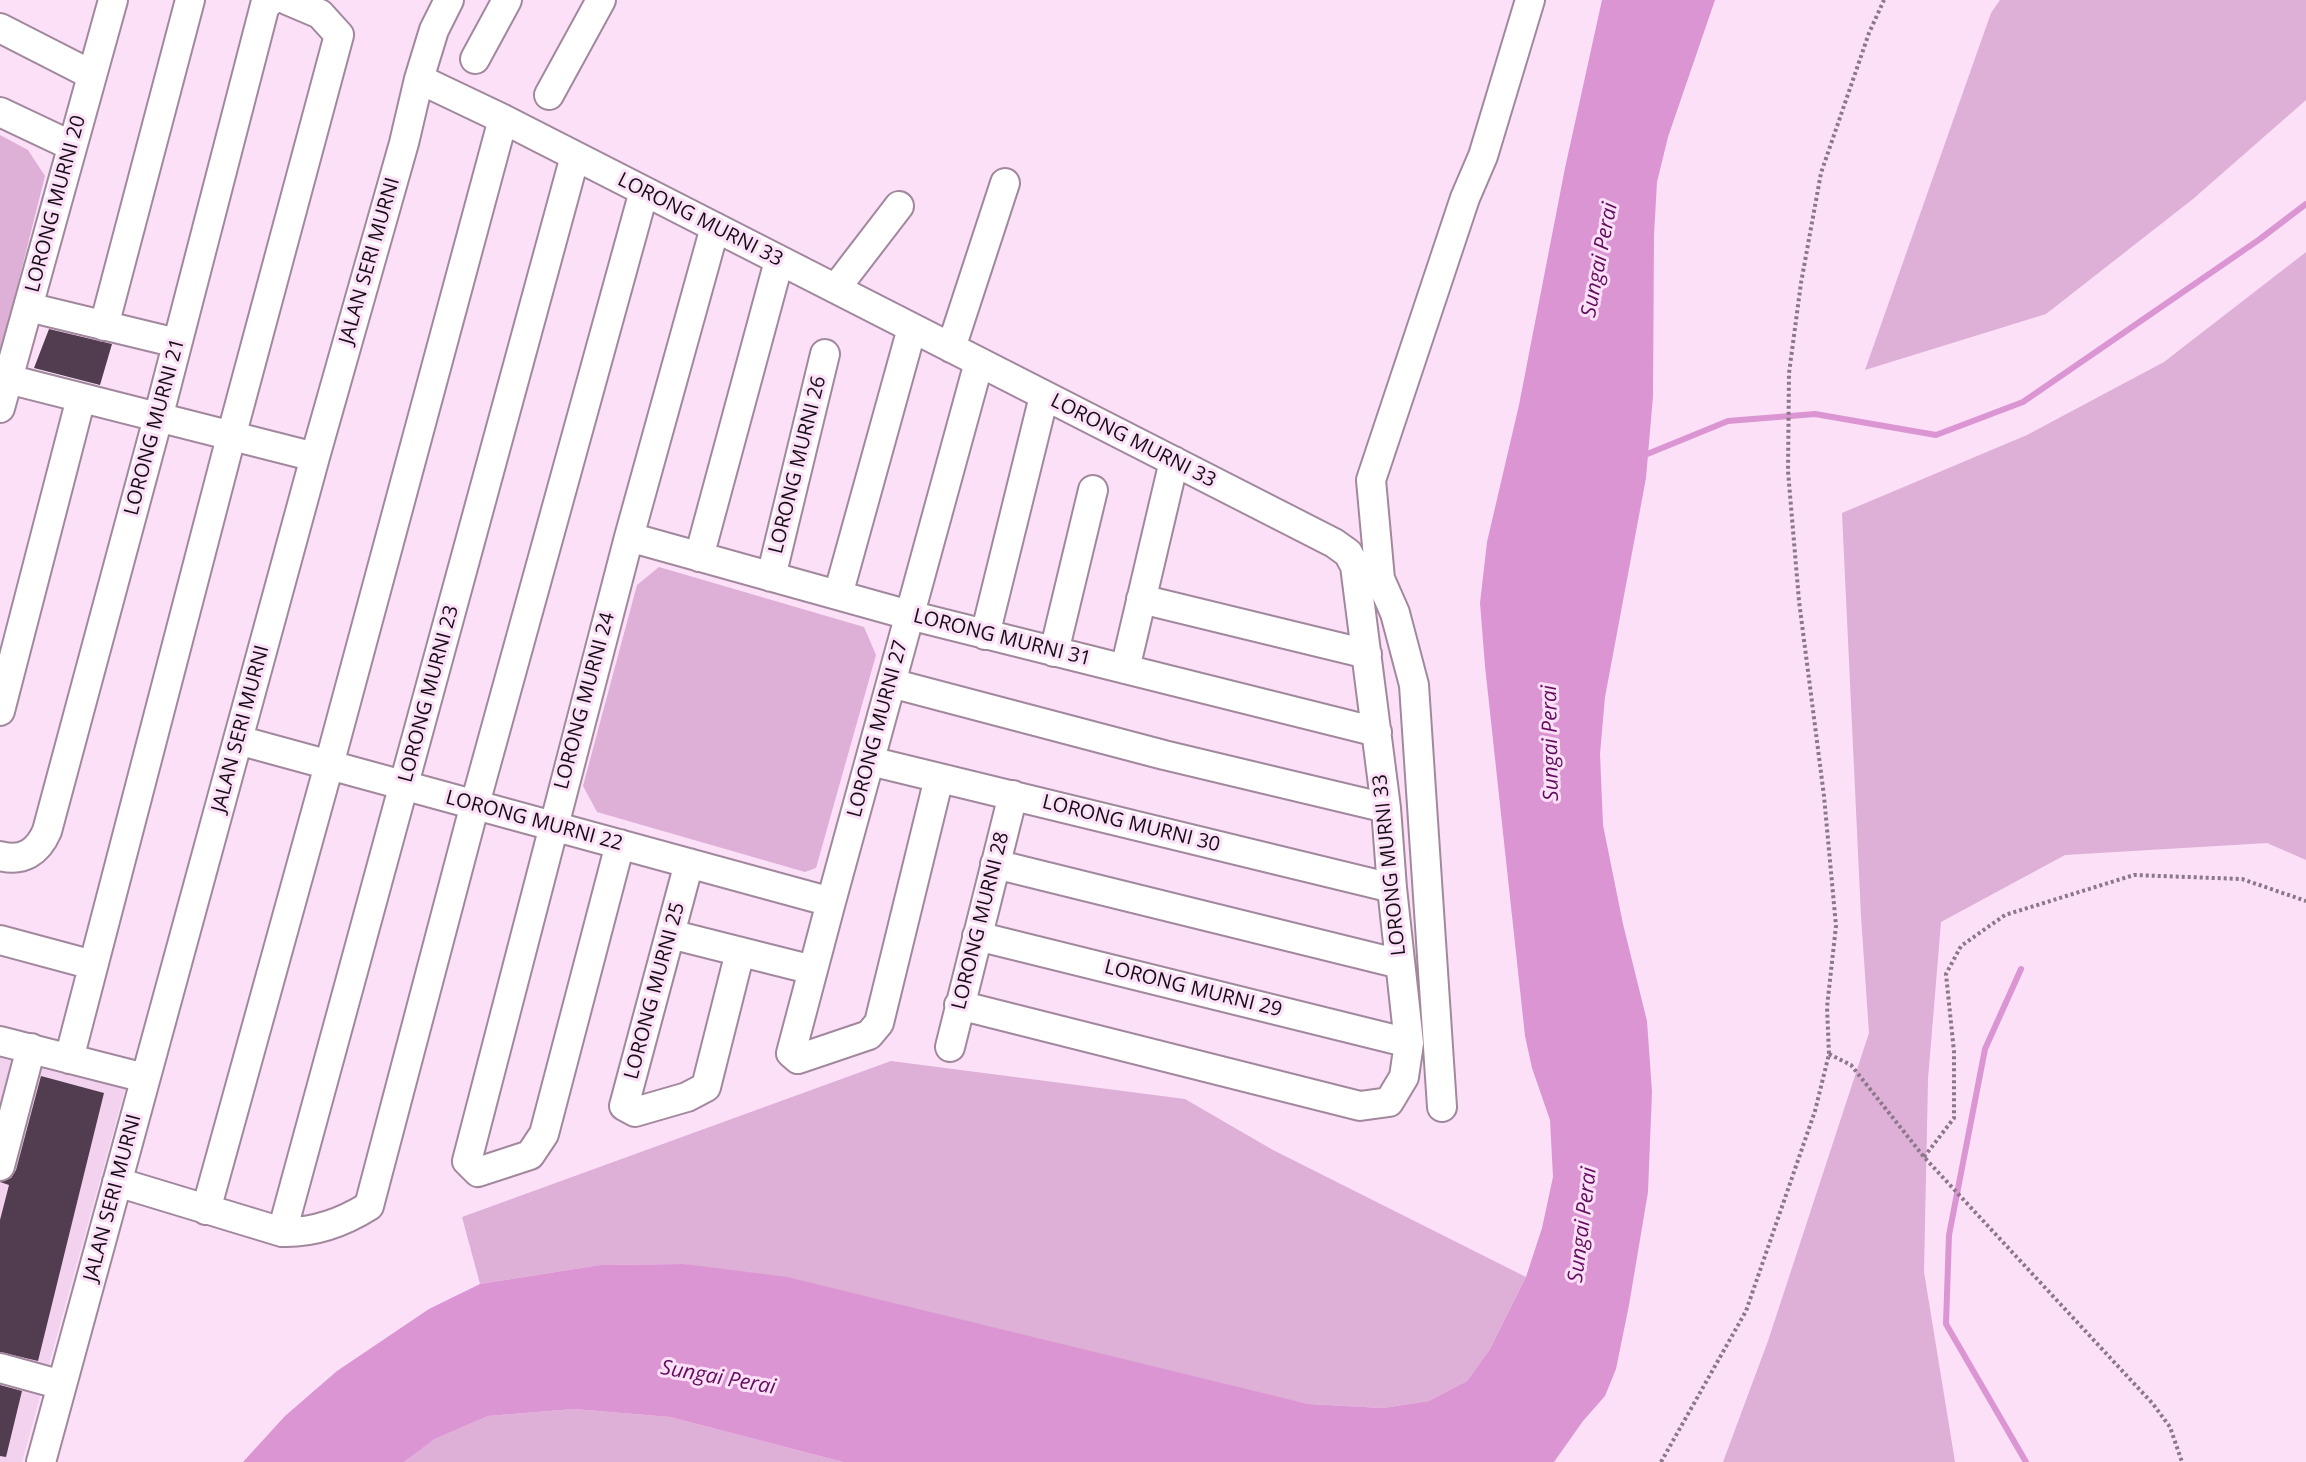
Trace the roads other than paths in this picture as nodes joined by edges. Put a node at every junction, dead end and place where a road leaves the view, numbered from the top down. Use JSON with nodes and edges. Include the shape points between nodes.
{"nodes":[{"id":1,"x":113,"y":0,"type":"edge"},
{"id":2,"x":190,"y":0,"type":"edge"},
{"id":3,"x":272,"y":0,"type":"edge"},
{"id":4,"x":287,"y":0,"type":"edge"},
{"id":5,"x":449,"y":0,"type":"edge"},
{"id":6,"x":507,"y":0,"type":"edge"},
{"id":7,"x":601,"y":0,"type":"edge"},
{"id":8,"x":1530,"y":0,"type":"edge"},
{"id":9,"x":0,"y":28,"type":"edge"},
{"id":10,"x":475,"y":59,"type":"dead end"},
{"id":11,"x":92,"y":75,"type":"junction"},
{"id":12,"x":419,"y":78,"type":"junction"},
{"id":13,"x":549,"y":95,"type":"dead end"},
{"id":14,"x":0,"y":112,"type":"edge"},
{"id":15,"x":503,"y":119,"type":"junction"},
{"id":16,"x":72,"y":146,"type":"junction"},
{"id":17,"x":575,"y":156,"type":"junction"},
{"id":18,"x":1005,"y":183,"type":"dead end"},
{"id":19,"x":644,"y":191,"type":"junction"},
{"id":20,"x":899,"y":206,"type":"dead end"},
{"id":21,"x":715,"y":227,"type":"junction"},
{"id":22,"x":779,"y":261,"type":"junction"},
{"id":23,"x":836,"y":288,"type":"junction"},
{"id":24,"x":28,"y":307,"type":"junction"},
{"id":25,"x":104,"y":326,"type":"junction"},
{"id":26,"x":912,"y":328,"type":"junction"},
{"id":27,"x":177,"y":343,"type":"junction"},
{"id":28,"x":951,"y":348,"type":"junction"},
{"id":29,"x":825,"y":354,"type":"dead end"},
{"id":30,"x":979,"y":362,"type":"junction"},
{"id":31,"x":4,"y":378,"type":"edge"},
{"id":32,"x":1044,"y":396,"type":"junction"},
{"id":33,"x":81,"y":398,"type":"junction"},
{"id":34,"x":0,"y":408,"type":"edge"},
{"id":35,"x":158,"y":418,"type":"junction"},
{"id":36,"x":231,"y":437,"type":"junction"},
{"id":37,"x":315,"y":457,"type":"junction"},
{"id":38,"x":1174,"y":461,"type":"junction"},
{"id":39,"x":1093,"y":490,"type":"dead end"},
{"id":40,"x":629,"y":537,"type":"junction"},
{"id":41,"x":699,"y":557,"type":"junction"},
{"id":42,"x":771,"y":577,"type":"junction"},
{"id":43,"x":838,"y":595,"type":"junction"},
{"id":44,"x":1141,"y":599,"type":"junction"},
{"id":45,"x":909,"y":615,"type":"junction"},
{"id":46,"x":986,"y":635,"type":"junction"},
{"id":47,"x":1054,"y":652,"type":"junction"},
{"id":48,"x":1367,"y":654,"type":"junction"},
{"id":49,"x":1125,"y":669,"type":"junction"},
{"id":50,"x":891,"y":683,"type":"junction"},
{"id":51,"x":0,"y":711,"type":"edge"},
{"id":52,"x":1377,"y":732,"type":"junction"},
{"id":53,"x":238,"y":740,"type":"junction"},
{"id":54,"x":870,"y":761,"type":"junction"},
{"id":55,"x":329,"y":765,"type":"junction"},
{"id":56,"x":939,"y":778,"type":"junction"},
{"id":57,"x":405,"y":785,"type":"junction"},
{"id":58,"x":1012,"y":795,"type":"junction"},
{"id":59,"x":475,"y":804,"type":"junction"},
{"id":60,"x":1386,"y":808,"type":"junction"},
{"id":61,"x":553,"y":826,"type":"junction"},
{"id":62,"x":620,"y":844,"type":"junction"},
{"id":63,"x":0,"y":856,"type":"edge"},
{"id":64,"x":689,"y":863,"type":"junction"},
{"id":65,"x":995,"y":864,"type":"junction"},
{"id":66,"x":1392,"y":888,"type":"junction"},
{"id":67,"x":831,"y":902,"type":"junction"},
{"id":68,"x":670,"y":934,"type":"junction"},
{"id":69,"x":977,"y":936,"type":"junction"},
{"id":70,"x":0,"y":940,"type":"edge"},
{"id":71,"x":740,"y":952,"type":"junction"},
{"id":72,"x":1400,"y":964,"type":"junction"},
{"id":73,"x":93,"y":966,"type":"junction"},
{"id":74,"x":813,"y":970,"type":"junction"},
{"id":75,"x":959,"y":1005,"type":"junction"},
{"id":76,"x":0,"y":1041,"type":"edge"},
{"id":77,"x":1409,"y":1042,"type":"junction"},
{"id":78,"x":950,"y":1047,"type":"dead end"},
{"id":79,"x":31,"y":1048,"type":"junction"},
{"id":80,"x":69,"y":1059,"type":"junction"},
{"id":81,"x":145,"y":1078,"type":"junction"},
{"id":82,"x":1442,"y":1107,"type":"dead end"},
{"id":83,"x":0,"y":1166,"type":"edge"},
{"id":84,"x":117,"y":1182,"type":"junction"},
{"id":85,"x":206,"y":1210,"type":"junction"},
{"id":86,"x":282,"y":1232,"type":"junction"},
{"id":87,"x":0,"y":1368,"type":"edge"},
{"id":88,"x":62,"y":1385,"type":"junction"},
{"id":89,"x":41,"y":1462,"type":"edge"}],
"edges":[{"from":1,"to":11,"type":"street","name":"LORONG MURNI 20"},
{"from":2,"to":25,"type":"street"},
{"from":3,"to":27,"type":"street","name":"LORONG MURNI 21","via":[[265,5]]},
{"from":4,"to":36,"type":"street","via":[[320,14],[339,35]]},
{"from":5,"to":12,"type":"street","name":"JALAN SERI MURNI","via":[[434,30]]},
{"from":6,"to":10,"type":"street"},
{"from":7,"to":13,"type":"street"},
{"from":8,"to":82,"type":"street","via":[[1483,156],[1465,198],[1371,480],[1380,579],[1395,613],[1414,685]]},
{"from":9,"to":11,"type":"street"},
{"from":11,"to":16,"type":"street","name":"LORONG MURNI 20"},
{"from":12,"to":15,"type":"street","name":"LORONG MURNI 33"},
{"from":12,"to":37,"type":"street","name":"JALAN SERI MURNI"},
{"from":14,"to":16,"type":"street"},
{"from":15,"to":17,"type":"street","name":"LORONG MURNI 33"},
{"from":15,"to":55,"type":"street"},
{"from":16,"to":24,"type":"street","name":"LORONG MURNI 20"},
{"from":17,"to":19,"type":"street","name":"LORONG MURNI 33"},
{"from":17,"to":57,"type":"street","name":"LORONG MURNI 23"},
{"from":18,"to":28,"type":"street"},
{"from":19,"to":21,"type":"street","name":"LORONG MURNI 33"},
{"from":19,"to":59,"type":"street"},
{"from":20,"to":23,"type":"street"},
{"from":21,"to":22,"type":"street","name":"LORONG MURNI 33"},
{"from":21,"to":40,"type":"street","name":"LORONG MURNI 24"},
{"from":22,"to":23,"type":"street","name":"LORONG MURNI 33"},
{"from":22,"to":41,"type":"street"},
{"from":23,"to":26,"type":"street","name":"LORONG MURNI 33"},
{"from":24,"to":25,"type":"street"},
{"from":24,"to":31,"type":"street","name":"LORONG MURNI 20"},
{"from":25,"to":27,"type":"street"},
{"from":26,"to":28,"type":"street","name":"LORONG MURNI 33"},
{"from":26,"to":43,"type":"street"},
{"from":27,"to":35,"type":"street","name":"LORONG MURNI 21"},
{"from":28,"to":30,"type":"street","name":"LORONG MURNI 33"},
{"from":29,"to":42,"type":"street","name":"LORONG MURNI 26"},
{"from":30,"to":32,"type":"street","name":"LORONG MURNI 33"},
{"from":30,"to":45,"type":"street","name":"LORONG MURNI 27"},
{"from":31,"to":33,"type":"street"},
{"from":31,"to":34,"type":"street","name":"LORONG MURNI 20"},
{"from":32,"to":38,"type":"street","name":"LORONG MURNI 33"},
{"from":32,"to":46,"type":"street"},
{"from":33,"to":35,"type":"street"},
{"from":33,"to":51,"type":"street"},
{"from":35,"to":36,"type":"street"},
{"from":35,"to":63,"type":"street","name":"LORONG MURNI 21","via":[[47,831],[33,853]]},
{"from":36,"to":37,"type":"street"},
{"from":36,"to":73,"type":"street"},
{"from":37,"to":53,"type":"street","name":"JALAN SERI MURNI"},
{"from":38,"to":44,"type":"street"},
{"from":38,"to":48,"type":"street","name":"LORONG MURNI 33","via":[[1348,553],[1355,566]]},
{"from":39,"to":47,"type":"street"},
{"from":40,"to":41,"type":"street","name":"LORONG MURNI 31"},
{"from":40,"to":61,"type":"street","name":"LORONG MURNI 24"},
{"from":41,"to":42,"type":"street","name":"LORONG MURNI 31"},
{"from":42,"to":43,"type":"street","name":"LORONG MURNI 31"},
{"from":43,"to":45,"type":"street","name":"LORONG MURNI 31"},
{"from":44,"to":48,"type":"street"},
{"from":44,"to":49,"type":"street"},
{"from":45,"to":46,"type":"street","name":"LORONG MURNI 31"},
{"from":45,"to":50,"type":"street","name":"LORONG MURNI 27"},
{"from":46,"to":47,"type":"street","name":"LORONG MURNI 31"},
{"from":47,"to":49,"type":"street","name":"LORONG MURNI 31"},
{"from":48,"to":52,"type":"street","name":"LORONG MURNI 33"},
{"from":49,"to":52,"type":"street","name":"LORONG MURNI 31"},
{"from":50,"to":54,"type":"street","name":"LORONG MURNI 27"},
{"from":50,"to":60,"type":"street"},
{"from":52,"to":60,"type":"street","name":"LORONG MURNI 33"},
{"from":53,"to":55,"type":"street","name":"LORONG MURNI 22"},
{"from":53,"to":81,"type":"street","name":"JALAN SERI MURNI"},
{"from":54,"to":56,"type":"street","name":"LORONG MURNI 30"},
{"from":54,"to":67,"type":"street","name":"LORONG MURNI 27"},
{"from":55,"to":57,"type":"street","name":"LORONG MURNI 22"},
{"from":55,"to":85,"type":"street"},
{"from":56,"to":58,"type":"street","name":"LORONG MURNI 30"},
{"from":56,"to":74,"type":"street","name":"LORONG MURNI 27","via":[[879,1023],[869,1035],[798,1059],[791,1053]]},
{"from":57,"to":59,"type":"street","name":"LORONG MURNI 22"},
{"from":57,"to":86,"type":"street","name":"LORONG MURNI 23"},
{"from":58,"to":65,"type":"street","name":"LORONG MURNI 28"},
{"from":58,"to":66,"type":"street","name":"LORONG MURNI 30"},
{"from":59,"to":61,"type":"street","name":"LORONG MURNI 22"},
{"from":59,"to":86,"type":"street","via":[[369,1206],[347,1220],[299,1232]]},
{"from":60,"to":66,"type":"street","name":"LORONG MURNI 33"},
{"from":61,"to":62,"type":"street","name":"LORONG MURNI 22"},
{"from":61,"to":62,"type":"street","name":"LORONG MURNI 24","via":[[466,1161],[478,1172],[530,1155],[544,1134]]},
{"from":62,"to":64,"type":"street","name":"LORONG MURNI 22"},
{"from":64,"to":67,"type":"street","name":"LORONG MURNI 22"},
{"from":64,"to":68,"type":"street","name":"LORONG MURNI 25"},
{"from":65,"to":69,"type":"street","name":"LORONG MURNI 28"},
{"from":65,"to":72,"type":"street"},
{"from":66,"to":72,"type":"street","name":"LORONG MURNI 33"},
{"from":67,"to":74,"type":"street","name":"LORONG MURNI 27"},
{"from":68,"to":71,"type":"street"},
{"from":68,"to":71,"type":"street","name":"LORONG MURNI 25","via":[[624,1106],[635,1112],[706,1087]]},
{"from":69,"to":75,"type":"street","name":"LORONG MURNI 28"},
{"from":69,"to":77,"type":"street","name":"LORONG MURNI 29"},
{"from":70,"to":73,"type":"street"},
{"from":71,"to":74,"type":"street"},
{"from":72,"to":77,"type":"street","name":"LORONG MURNI 33"},
{"from":73,"to":80,"type":"street"},
{"from":75,"to":77,"type":"street","name":"LORONG MURNI 33","via":[[1360,1106],[1389,1102],[1404,1077]]},
{"from":75,"to":78,"type":"street","name":"LORONG MURNI 28"},
{"from":76,"to":79,"type":"street"},
{"from":79,"to":80,"type":"street"},
{"from":79,"to":83,"type":"street"},
{"from":80,"to":81,"type":"street"},
{"from":81,"to":84,"type":"street","name":"JALAN SERI MURNI"},
{"from":84,"to":85,"type":"street"},
{"from":84,"to":88,"type":"street","name":"JALAN SERI MURNI"},
{"from":85,"to":86,"type":"street"},
{"from":87,"to":88,"type":"street"},
{"from":88,"to":89,"type":"street","name":"JALAN SERI MURNI"}]}
